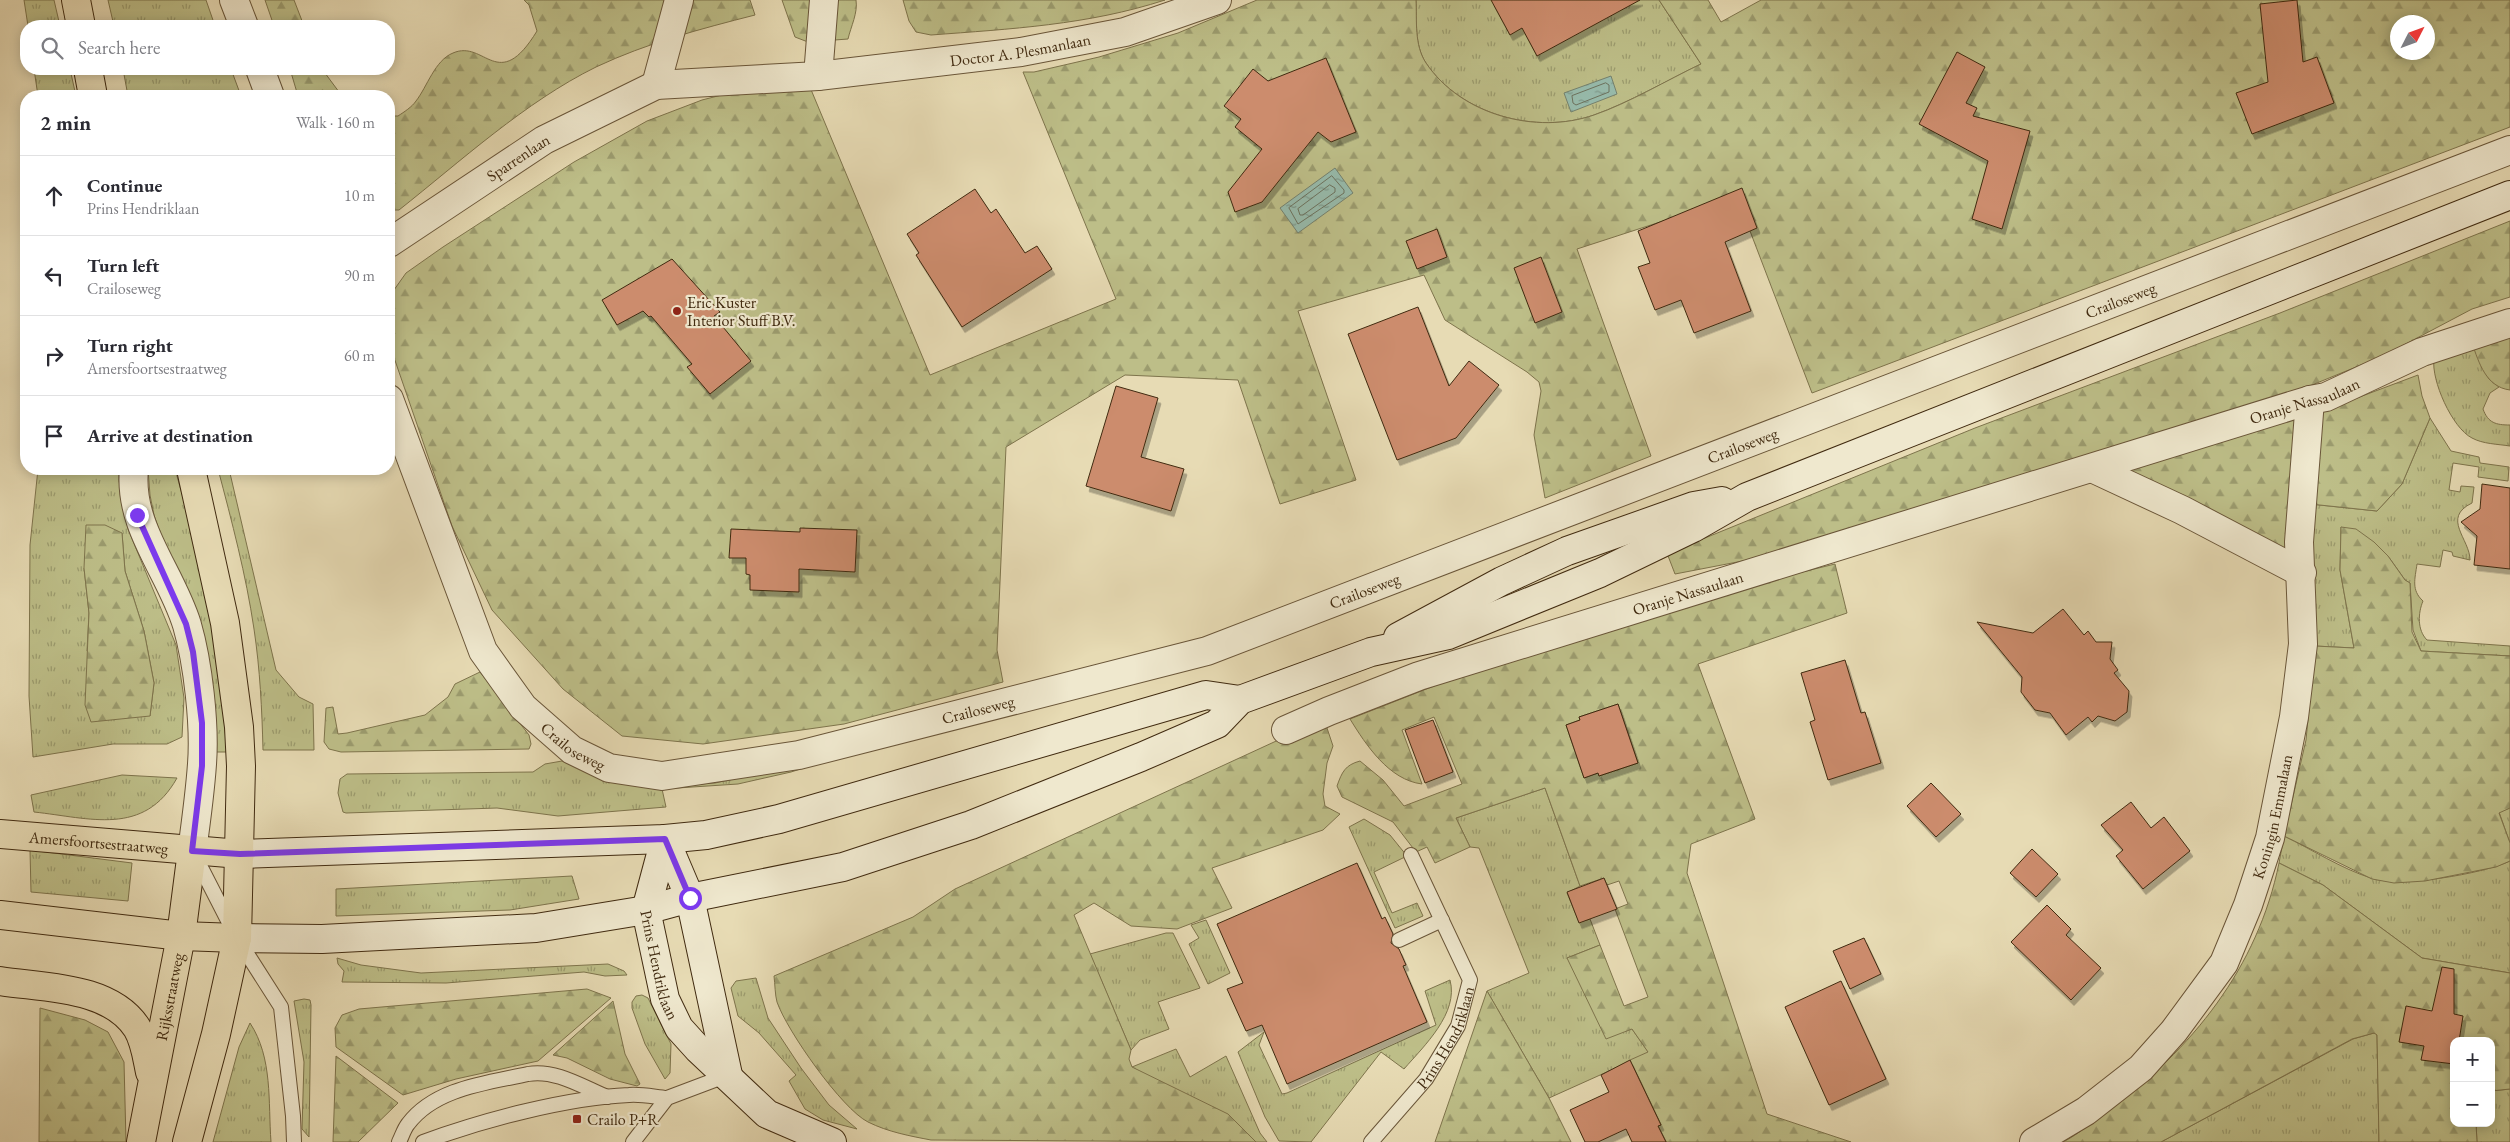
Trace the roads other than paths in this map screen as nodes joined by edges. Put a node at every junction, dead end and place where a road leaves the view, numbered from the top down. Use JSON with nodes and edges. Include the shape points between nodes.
{"nodes":[{"id":1,"x":76,"y":0,"type":"edge"},
{"id":2,"x":234,"y":0,"type":"edge"},
{"id":3,"x":679,"y":0,"type":"edge"},
{"id":4,"x":824,"y":0,"type":"edge"},
{"id":5,"x":1218,"y":0,"type":"edge"},
{"id":6,"x":80,"y":20,"type":"edge"},
{"id":7,"x":242,"y":20,"type":"edge"},
{"id":8,"x":89,"y":75,"type":"edge"},
{"id":9,"x":262,"y":75,"type":"edge"},
{"id":10,"x":818,"y":76,"type":"junction"},
{"id":11,"x":656,"y":85,"type":"junction"},
{"id":12,"x":92,"y":90,"type":"edge"},
{"id":13,"x":268,"y":90,"type":"edge"},
{"id":14,"x":2510,"y":150,"type":"edge"},
{"id":15,"x":2510,"y":194,"type":"edge"},
{"id":16,"x":395,"y":239,"type":"edge"},
{"id":17,"x":2510,"y":323,"type":"edge"},
{"id":18,"x":2310,"y":400,"type":"junction"},
{"id":19,"x":395,"y":415,"type":"edge"},
{"id":20,"x":2094,"y":468,"type":"junction"},
{"id":21,"x":134,"y":475,"type":"edge"},
{"id":22,"x":192,"y":475,"type":"edge"},
{"id":23,"x":2302,"y":573,"type":"junction"},
{"id":24,"x":1240,"y":700,"type":"junction"},
{"id":25,"x":1286,"y":730,"type":"dead end"},
{"id":26,"x":0,"y":834,"type":"edge"},
{"id":27,"x":665,"y":839,"type":"junction"},
{"id":28,"x":192,"y":851,"type":"junction"},
{"id":29,"x":240,"y":854,"type":"junction"},
{"id":30,"x":1411,"y":856,"type":"dead end"},
{"id":31,"x":690,"y":898,"type":"junction"},
{"id":32,"x":646,"y":910,"type":"junction"},
{"id":33,"x":0,"y":915,"type":"edge"},
{"id":34,"x":1442,"y":920,"type":"junction"},
{"id":35,"x":181,"y":936,"type":"junction"},
{"id":36,"x":237,"y":938,"type":"junction"},
{"id":37,"x":1399,"y":940,"type":"dead end"},
{"id":38,"x":0,"y":982,"type":"edge"},
{"id":39,"x":728,"y":1076,"type":"junction"},
{"id":40,"x":151,"y":1081,"type":"junction"},
{"id":41,"x":608,"y":1098,"type":"junction"},
{"id":42,"x":668,"y":1098,"type":"junction"},
{"id":43,"x":141,"y":1142,"type":"edge"},
{"id":44,"x":187,"y":1142,"type":"edge"},
{"id":45,"x":294,"y":1142,"type":"edge"},
{"id":46,"x":400,"y":1142,"type":"edge"},
{"id":47,"x":423,"y":1142,"type":"edge"},
{"id":48,"x":633,"y":1142,"type":"edge"},
{"id":49,"x":832,"y":1142,"type":"edge"},
{"id":50,"x":1371,"y":1142,"type":"edge"},
{"id":51,"x":2034,"y":1142,"type":"edge"}],
"edges":[{"from":1,"to":6,"type":"main road"},
{"from":2,"to":7,"type":"street"},
{"from":3,"to":11,"type":"street"},
{"from":4,"to":10,"type":"street"},
{"from":5,"to":10,"type":"street","name":"Doctor A. Plesmanlaan","via":[[1125,32],[1021,52]]},
{"from":8,"to":12,"type":"main road"},
{"from":9,"to":13,"type":"street"},
{"from":10,"to":11,"type":"street","name":"Sparrenlaan"},
{"from":11,"to":16,"type":"street","name":"Sparrenlaan","via":[[544,140]]},
{"from":14,"to":19,"type":"street","name":"Crailoseweg","via":[[1207,651],[798,755],[662,776],[609,768],[572,750],[523,707],[483,651]]},
{"from":15,"to":24,"type":"street","via":[[1747,497],[1693,528],[1600,573],[1448,635],[1371,652]]},
{"from":17,"to":18,"type":"street","name":"Oranje Nassaulaan","via":[[2422,352],[2326,397]]},
{"from":18,"to":20,"type":"street","name":"Oranje Nassaulaan"},
{"from":18,"to":23,"type":"street","name":"Koningin Emmalaan","via":[[2299,542]]},
{"from":20,"to":23,"type":"street"},
{"from":20,"to":25,"type":"street","name":"Oranje Nassaulaan","via":[[1419,676]]},
{"from":21,"to":28,"type":"street","name":"Amersfoortsestraatweg","via":[[137,515],[186,624],[193,652],[202,723],[202,766]]},
{"from":22,"to":29,"type":"main road","via":[[226,623],[238,718]]},
{"from":23,"to":51,"type":"street","name":"Koningin Emmalaan","via":[[2303,644],[2294,717],[2270,838],[2224,963],[2174,1031],[2141,1068],[2086,1111]]},
{"from":24,"to":27,"type":"street","via":[[1206,695],[779,819],[706,835]]},
{"from":24,"to":31,"type":"street","via":[[1217,724],[1141,758],[971,825],[843,866]]},
{"from":26,"to":28,"type":"main road","name":"Amersfoortsestraatweg"},
{"from":27,"to":29,"type":"street"},
{"from":27,"to":31,"type":"street","name":"Prins Hendriklaan"},
{"from":27,"to":32,"type":"street","name":"Prins Hendriklaan"},
{"from":28,"to":29,"type":"main road"},
{"from":28,"to":35,"type":"main road","name":"Rijksstraatweg"},
{"from":28,"to":36,"type":"lane"},
{"from":29,"to":36,"type":"main road"},
{"from":30,"to":34,"type":"lane","name":"Prins Hendriklaan"},
{"from":31,"to":32,"type":"street"},
{"from":31,"to":39,"type":"street","name":"Prins Hendriklaan"},
{"from":32,"to":36,"type":"street","via":[[536,928],[322,939]]},
{"from":32,"to":39,"type":"street","name":"Prins Hendriklaan","via":[[665,999],[679,1028]]},
{"from":33,"to":35,"type":"main road"},
{"from":34,"to":37,"type":"lane"},
{"from":34,"to":50,"type":"lane","name":"Prins Hendriklaan","via":[[1470,980],[1458,1026],[1426,1079]]},
{"from":35,"to":36,"type":"main road"},
{"from":35,"to":40,"type":"main road","name":"Rijksstraatweg"},
{"from":36,"to":44,"type":"main road"},
{"from":36,"to":45,"type":"lane","via":[[280,1007]]},
{"from":38,"to":40,"type":"main road","via":[[87,994],[118,1008],[138,1029]]},
{"from":39,"to":42,"type":"lane"},
{"from":39,"to":49,"type":"street","name":"Prins Hendriklaan","via":[[768,1114]]},
{"from":40,"to":43,"type":"main road","name":"Rijksstraatweg"},
{"from":41,"to":42,"type":"lane","via":[[630,1095]]},
{"from":41,"to":46,"type":"lane","via":[[558,1076],[536,1072],[460,1090],[431,1103],[408,1124]]},
{"from":41,"to":47,"type":"lane","via":[[518,1113]]},
{"from":42,"to":48,"type":"lane"}]}
